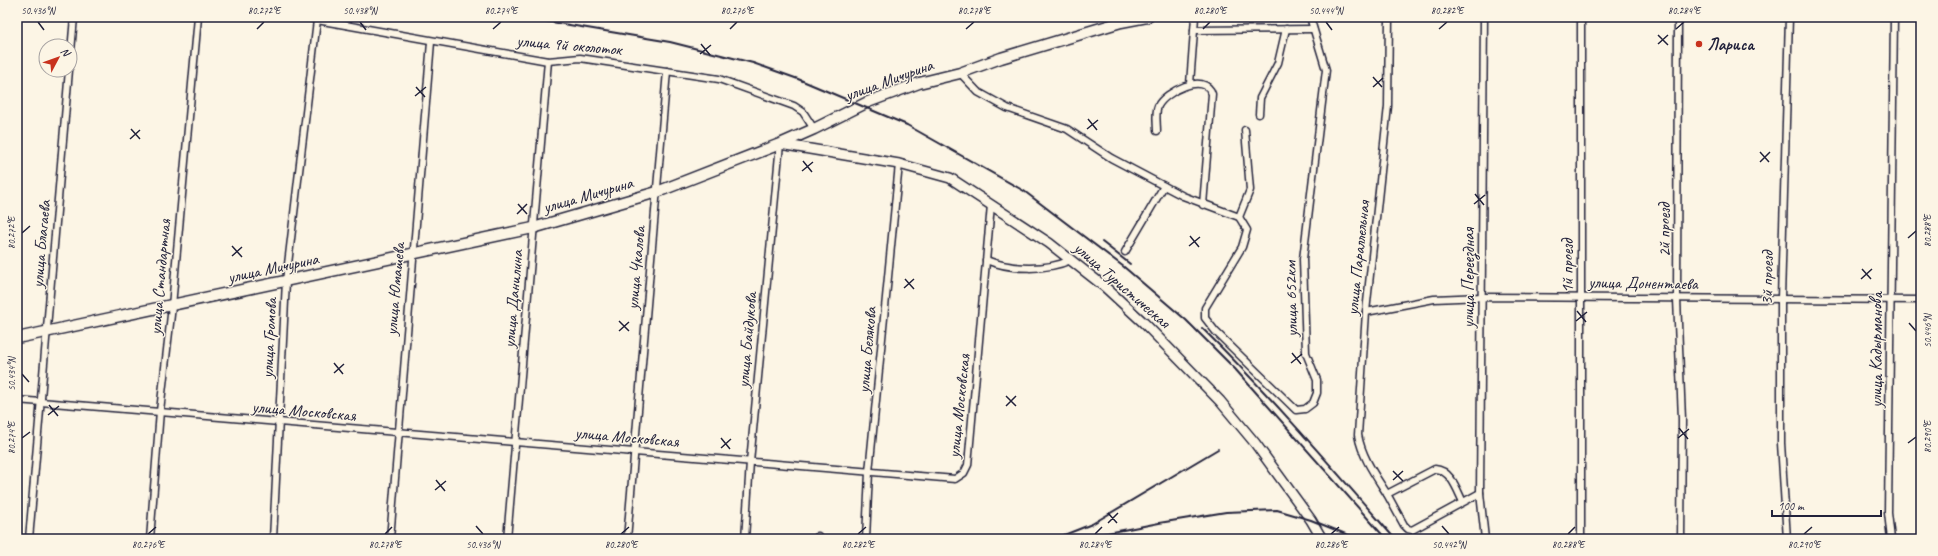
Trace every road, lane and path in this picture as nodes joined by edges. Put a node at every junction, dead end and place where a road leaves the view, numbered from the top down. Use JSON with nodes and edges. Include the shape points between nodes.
{"nodes":[{"id":1,"x":74,"y":17,"type":"edge"},
{"id":2,"x":198,"y":17,"type":"edge"},
{"id":3,"x":308,"y":17,"type":"edge"},
{"id":4,"x":1147,"y":17,"type":"edge"},
{"id":5,"x":1195,"y":17,"type":"edge"},
{"id":6,"x":1310,"y":17,"type":"edge"},
{"id":7,"x":1389,"y":17,"type":"edge"},
{"id":8,"x":1484,"y":17,"type":"edge"},
{"id":9,"x":1581,"y":17,"type":"edge"},
{"id":10,"x":1678,"y":17,"type":"edge"},
{"id":11,"x":1789,"y":17,"type":"edge"},
{"id":12,"x":1894,"y":17,"type":"edge"},
{"id":13,"x":317,"y":20,"type":"junction"},
{"id":14,"x":1286,"y":29,"type":"junction"},
{"id":15,"x":1313,"y":29,"type":"junction"},
{"id":16,"x":1194,"y":30,"type":"junction"},
{"id":17,"x":72,"y":38,"type":"edge"},
{"id":18,"x":430,"y":42,"type":"junction"},
{"id":19,"x":548,"y":61,"type":"junction"},
{"id":20,"x":667,"y":70,"type":"junction"},
{"id":21,"x":960,"y":73,"type":"junction"},
{"id":22,"x":69,"y":78,"type":"edge"},
{"id":23,"x":1190,"y":84,"type":"junction"},
{"id":24,"x":1259,"y":114,"type":"dead end"},
{"id":25,"x":814,"y":129,"type":"junction"},
{"id":26,"x":1246,"y":130,"type":"dead end"},
{"id":27,"x":1157,"y":131,"type":"dead end"},
{"id":28,"x":780,"y":144,"type":"junction"},
{"id":29,"x":899,"y":164,"type":"junction"},
{"id":30,"x":1164,"y":186,"type":"junction"},
{"id":31,"x":657,"y":192,"type":"junction"},
{"id":32,"x":1203,"y":204,"type":"junction"},
{"id":33,"x":991,"y":205,"type":"junction"},
{"id":34,"x":1239,"y":217,"type":"junction"},
{"id":35,"x":533,"y":228,"type":"junction"},
{"id":36,"x":1125,"y":252,"type":"dead end"},
{"id":37,"x":412,"y":254,"type":"junction"},
{"id":38,"x":986,"y":260,"type":"junction"},
{"id":39,"x":1070,"y":260,"type":"junction"},
{"id":40,"x":286,"y":281,"type":"junction"},
{"id":41,"x":1581,"y":296,"type":"junction"},
{"id":42,"x":1482,"y":297,"type":"junction"},
{"id":43,"x":1781,"y":298,"type":"junction"},
{"id":44,"x":1677,"y":299,"type":"junction"},
{"id":45,"x":1890,"y":300,"type":"junction"},
{"id":46,"x":1921,"y":300,"type":"edge"},
{"id":47,"x":172,"y":306,"type":"junction"},
{"id":48,"x":1366,"y":312,"type":"junction"},
{"id":49,"x":48,"y":332,"type":"junction"},
{"id":50,"x":17,"y":338,"type":"edge"},
{"id":51,"x":17,"y":400,"type":"edge"},
{"id":52,"x":41,"y":402,"type":"junction"},
{"id":53,"x":160,"y":411,"type":"junction"},
{"id":54,"x":279,"y":423,"type":"junction"},
{"id":55,"x":398,"y":432,"type":"junction"},
{"id":56,"x":516,"y":442,"type":"junction"},
{"id":57,"x":634,"y":452,"type":"junction"},
{"id":58,"x":750,"y":462,"type":"junction"},
{"id":59,"x":869,"y":472,"type":"junction"},
{"id":60,"x":1480,"y":493,"type":"junction"},
{"id":61,"x":1387,"y":494,"type":"junction"},
{"id":62,"x":1463,"y":502,"type":"junction"},
{"id":63,"x":30,"y":539,"type":"edge"},
{"id":64,"x":150,"y":539,"type":"edge"},
{"id":65,"x":273,"y":539,"type":"edge"},
{"id":66,"x":390,"y":539,"type":"edge"},
{"id":67,"x":507,"y":539,"type":"edge"},
{"id":68,"x":627,"y":539,"type":"edge"},
{"id":69,"x":745,"y":539,"type":"edge"},
{"id":70,"x":866,"y":539,"type":"edge"},
{"id":71,"x":1322,"y":539,"type":"edge"},
{"id":72,"x":1485,"y":539,"type":"edge"},
{"id":73,"x":1581,"y":539,"type":"edge"},
{"id":74,"x":1681,"y":539,"type":"edge"},
{"id":75,"x":1787,"y":539,"type":"edge"},
{"id":76,"x":1891,"y":539,"type":"edge"}],
"edges":[{"from":1,"to":17,"type":"street"},
{"from":2,"to":47,"type":"street","name":"улица Стандартная"},
{"from":3,"to":13,"type":"street","name":"улица 9й околоток"},
{"from":4,"to":21,"type":"main road","name":"улица Мичурина","via":[[1121,22]]},
{"from":5,"to":16,"type":"street"},
{"from":6,"to":15,"type":"street","name":"улица 652км"},
{"from":7,"to":48,"type":"street","name":"улица Параллельная","via":[[1388,106]]},
{"from":8,"to":42,"type":"street","name":"улица Переездная"},
{"from":9,"to":41,"type":"street","name":"1й проезд"},
{"from":10,"to":44,"type":"street","name":"2й проезд"},
{"from":11,"to":43,"type":"street","name":"3й проезд"},
{"from":12,"to":45,"type":"street","name":"улица Кадырманова"},
{"from":13,"to":18,"type":"street","name":"улица 9й околоток"},
{"from":13,"to":40,"type":"street","name":"улица Громова"},
{"from":14,"to":15,"type":"street"},
{"from":14,"to":16,"type":"street"},
{"from":14,"to":24,"type":"street","via":[[1278,63],[1260,98]]},
{"from":15,"to":34,"type":"street","name":"улица 652км","via":[[1326,70],[1303,259],[1306,353],[1317,380],[1317,394],[1305,409],[1296,410],[1216,332],[1205,318],[1205,308],[1242,248],[1247,230]]},
{"from":16,"to":23,"type":"street"},
{"from":18,"to":19,"type":"street","name":"улица 9й околоток"},
{"from":18,"to":37,"type":"street","name":"улица Юмашева"},
{"from":19,"to":20,"type":"street","name":"улица 9й околоток","via":[[580,58]]},
{"from":19,"to":35,"type":"street","name":"улица Данилина"},
{"from":20,"to":25,"type":"street","name":"улица 9й околоток","via":[[719,79],[794,106],[803,112]]},
{"from":20,"to":31,"type":"street","name":"улица Чкалова"},
{"from":21,"to":25,"type":"main road","name":"улица Мичурина","via":[[920,83],[868,102]]},
{"from":21,"to":30,"type":"street","via":[[978,92],[1006,108],[1067,129],[1111,158]]},
{"from":22,"to":49,"type":"street","name":"улица Благаева"},
{"from":23,"to":27,"type":"street","via":[[1163,98],[1158,107]]},
{"from":23,"to":32,"type":"street","via":[[1204,85],[1212,94]]},
{"from":25,"to":28,"type":"main road","name":"улица Мичурина"},
{"from":26,"to":34,"type":"street","via":[[1250,190]]},
{"from":28,"to":29,"type":"street","name":"улица Туристическая"},
{"from":28,"to":31,"type":"main road","name":"улица Мичурина"},
{"from":28,"to":58,"type":"street","name":"улица Байдукова"},
{"from":29,"to":33,"type":"street","name":"улица Туристическая","via":[[950,178]]},
{"from":29,"to":59,"type":"street","name":"улица Белякова"},
{"from":30,"to":32,"type":"street"},
{"from":30,"to":36,"type":"street"},
{"from":31,"to":35,"type":"main road","name":"улица Мичурина"},
{"from":31,"to":57,"type":"street","name":"улица Чкалова"},
{"from":32,"to":34,"type":"street"},
{"from":33,"to":38,"type":"street","name":"улица Московская"},
{"from":33,"to":39,"type":"street","name":"улица Туристическая"},
{"from":35,"to":37,"type":"main road","name":"улица Мичурина"},
{"from":35,"to":56,"type":"street","name":"улица Данилина"},
{"from":37,"to":40,"type":"main road","name":"улица Мичурина"},
{"from":37,"to":55,"type":"street","name":"улица Юмашева"},
{"from":38,"to":39,"type":"street","via":[[1005,267],[1043,267]]},
{"from":38,"to":59,"type":"street","name":"улица Московская","via":[[974,416],[968,465],[964,473],[955,479]]},
{"from":39,"to":71,"type":"street","name":"улица Туристическая","via":[[1105,287],[1144,323],[1220,401],[1255,443]]},
{"from":40,"to":47,"type":"main road","name":"улица Мичурина"},
{"from":40,"to":54,"type":"street","name":"улица Громова"},
{"from":41,"to":42,"type":"street","name":"улица Донентаева"},
{"from":41,"to":44,"type":"street","name":"улица Донентаева"},
{"from":41,"to":73,"type":"street","name":"1й проезд"},
{"from":42,"to":48,"type":"street","name":"улица Донентаева","via":[[1434,299]]},
{"from":42,"to":60,"type":"street","name":"улица Переездная"},
{"from":43,"to":44,"type":"street","name":"улица Донентаева"},
{"from":43,"to":45,"type":"street","name":"улица Донентаева"},
{"from":43,"to":75,"type":"street","name":"3й проезд","via":[[1781,443]]},
{"from":44,"to":74,"type":"street","name":"2й проезд","via":[[1682,419]]},
{"from":45,"to":46,"type":"street","name":"улица Донентаева"},
{"from":45,"to":76,"type":"street","name":"улица Кадырманова","via":[[1888,512]]},
{"from":47,"to":49,"type":"main road","name":"улица Мичурина"},
{"from":47,"to":53,"type":"street","name":"улица Стандартная"},
{"from":48,"to":61,"type":"street","name":"улица Параллельная","via":[[1358,434],[1360,448],[1367,463]]},
{"from":49,"to":50,"type":"main road","name":"улица Мичурина"},
{"from":49,"to":52,"type":"street","name":"улица Благаева"},
{"from":51,"to":52,"type":"street","name":"улица Московская"},
{"from":52,"to":53,"type":"street","name":"улица Московская"},
{"from":52,"to":63,"type":"street","name":"улица Благаева"},
{"from":53,"to":54,"type":"street","name":"улица Московская"},
{"from":53,"to":64,"type":"street","name":"улица Стандартная"},
{"from":54,"to":55,"type":"street","name":"улица Московская"},
{"from":54,"to":65,"type":"street","name":"улица Громова"},
{"from":55,"to":56,"type":"street","name":"улица Московская"},
{"from":55,"to":66,"type":"street","name":"улица Юмашева"},
{"from":56,"to":57,"type":"street","name":"улица Московская"},
{"from":56,"to":67,"type":"street","name":"улица Данилина"},
{"from":57,"to":58,"type":"street","name":"улица Московская"},
{"from":57,"to":68,"type":"street","name":"улица Чкалова"},
{"from":58,"to":59,"type":"street","name":"улица Московская"},
{"from":58,"to":69,"type":"street","name":"улица Байдукова"},
{"from":59,"to":70,"type":"street","name":"улица Белякова"},
{"from":60,"to":62,"type":"street"},
{"from":60,"to":72,"type":"street","name":"улица Переездная"},
{"from":61,"to":62,"type":"street","via":[[1436,469],[1441,469],[1448,474]]},
{"from":61,"to":62,"type":"street","name":"улица Параллельная","via":[[1404,525],[1412,530]]}]}
